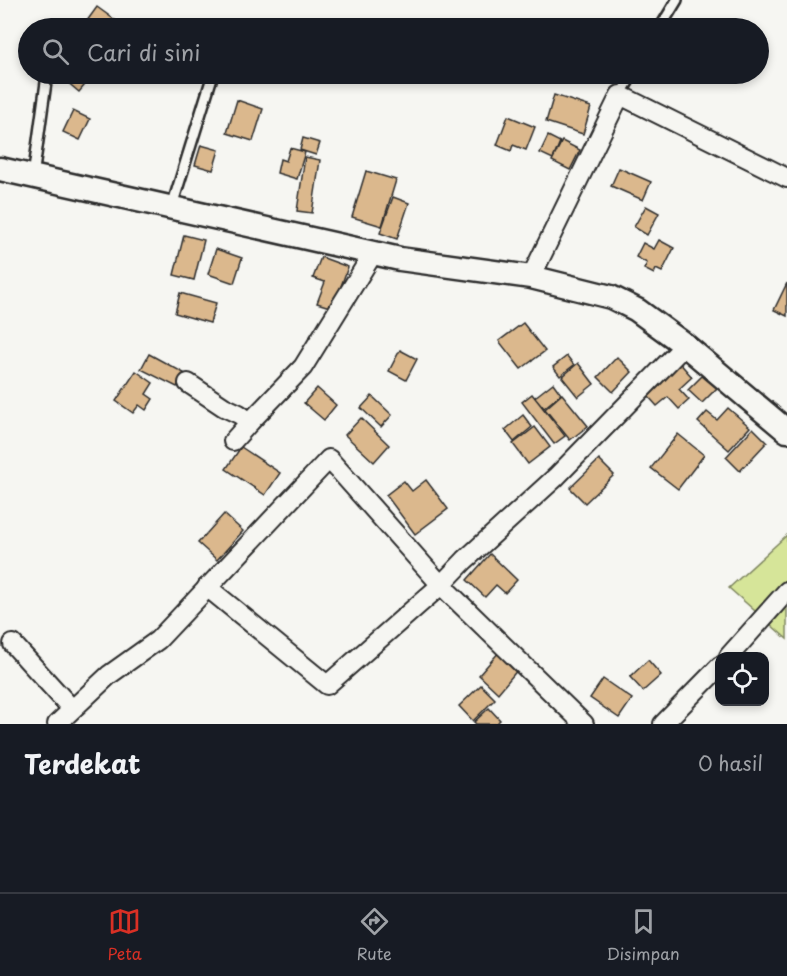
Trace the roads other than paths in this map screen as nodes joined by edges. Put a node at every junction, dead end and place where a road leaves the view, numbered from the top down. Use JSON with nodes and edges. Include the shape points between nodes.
{"nodes":[{"id":1,"x":677,"y":0,"type":"edge"},
{"id":2,"x":666,"y":18,"type":"edge"},
{"id":3,"x":46,"y":84,"type":"edge"},
{"id":4,"x":210,"y":84,"type":"edge"},
{"id":5,"x":627,"y":84,"type":"edge"},
{"id":6,"x":620,"y":95,"type":"junction"},
{"id":7,"x":0,"y":169,"type":"edge"},
{"id":8,"x":33,"y":177,"type":"junction"},
{"id":9,"x":787,"y":178,"type":"edge"},
{"id":10,"x":171,"y":208,"type":"junction"},
{"id":11,"x":374,"y":252,"type":"junction"},
{"id":12,"x":531,"y":277,"type":"junction"},
{"id":13,"x":684,"y":345,"type":"junction"},
{"id":14,"x":188,"y":383,"type":"dead end"},
{"id":15,"x":250,"y":422,"type":"junction"},
{"id":16,"x":787,"y":431,"type":"edge"},
{"id":17,"x":232,"y":441,"type":"dead end"},
{"id":18,"x":441,"y":585,"type":"junction"},
{"id":19,"x":207,"y":587,"type":"junction"},
{"id":20,"x":787,"y":591,"type":"edge"},
{"id":21,"x":13,"y":644,"type":"dead end"},
{"id":22,"x":733,"y":652,"type":"edge"},
{"id":23,"x":715,"y":671,"type":"edge"},
{"id":24,"x":72,"y":709,"type":"junction"},
{"id":25,"x":57,"y":724,"type":"edge"},
{"id":26,"x":584,"y":724,"type":"edge"},
{"id":27,"x":663,"y":724,"type":"edge"}],
"edges":[{"from":1,"to":2,"type":"lane"},
{"from":3,"to":8,"type":"lane"},
{"from":4,"to":10,"type":"lane"},
{"from":5,"to":6,"type":"lane"},
{"from":6,"to":9,"type":"street"},
{"from":6,"to":12,"type":"street"},
{"from":7,"to":8,"type":"street"},
{"from":8,"to":10,"type":"street"},
{"from":10,"to":11,"type":"street"},
{"from":11,"to":12,"type":"street"},
{"from":11,"to":15,"type":"street","via":[[303,367]]},
{"from":12,"to":13,"type":"street","via":[[611,297],[637,310]]},
{"from":13,"to":16,"type":"street"},
{"from":13,"to":18,"type":"street","via":[[556,477]]},
{"from":14,"to":15,"type":"street"},
{"from":15,"to":17,"type":"street"},
{"from":18,"to":19,"type":"street","via":[[327,685]]},
{"from":18,"to":19,"type":"street","via":[[329,459]]},
{"from":18,"to":26,"type":"street"},
{"from":19,"to":24,"type":"street","via":[[158,640],[108,675]]},
{"from":20,"to":22,"type":"street"},
{"from":21,"to":24,"type":"street"},
{"from":23,"to":27,"type":"street"},
{"from":24,"to":25,"type":"street"}]}
